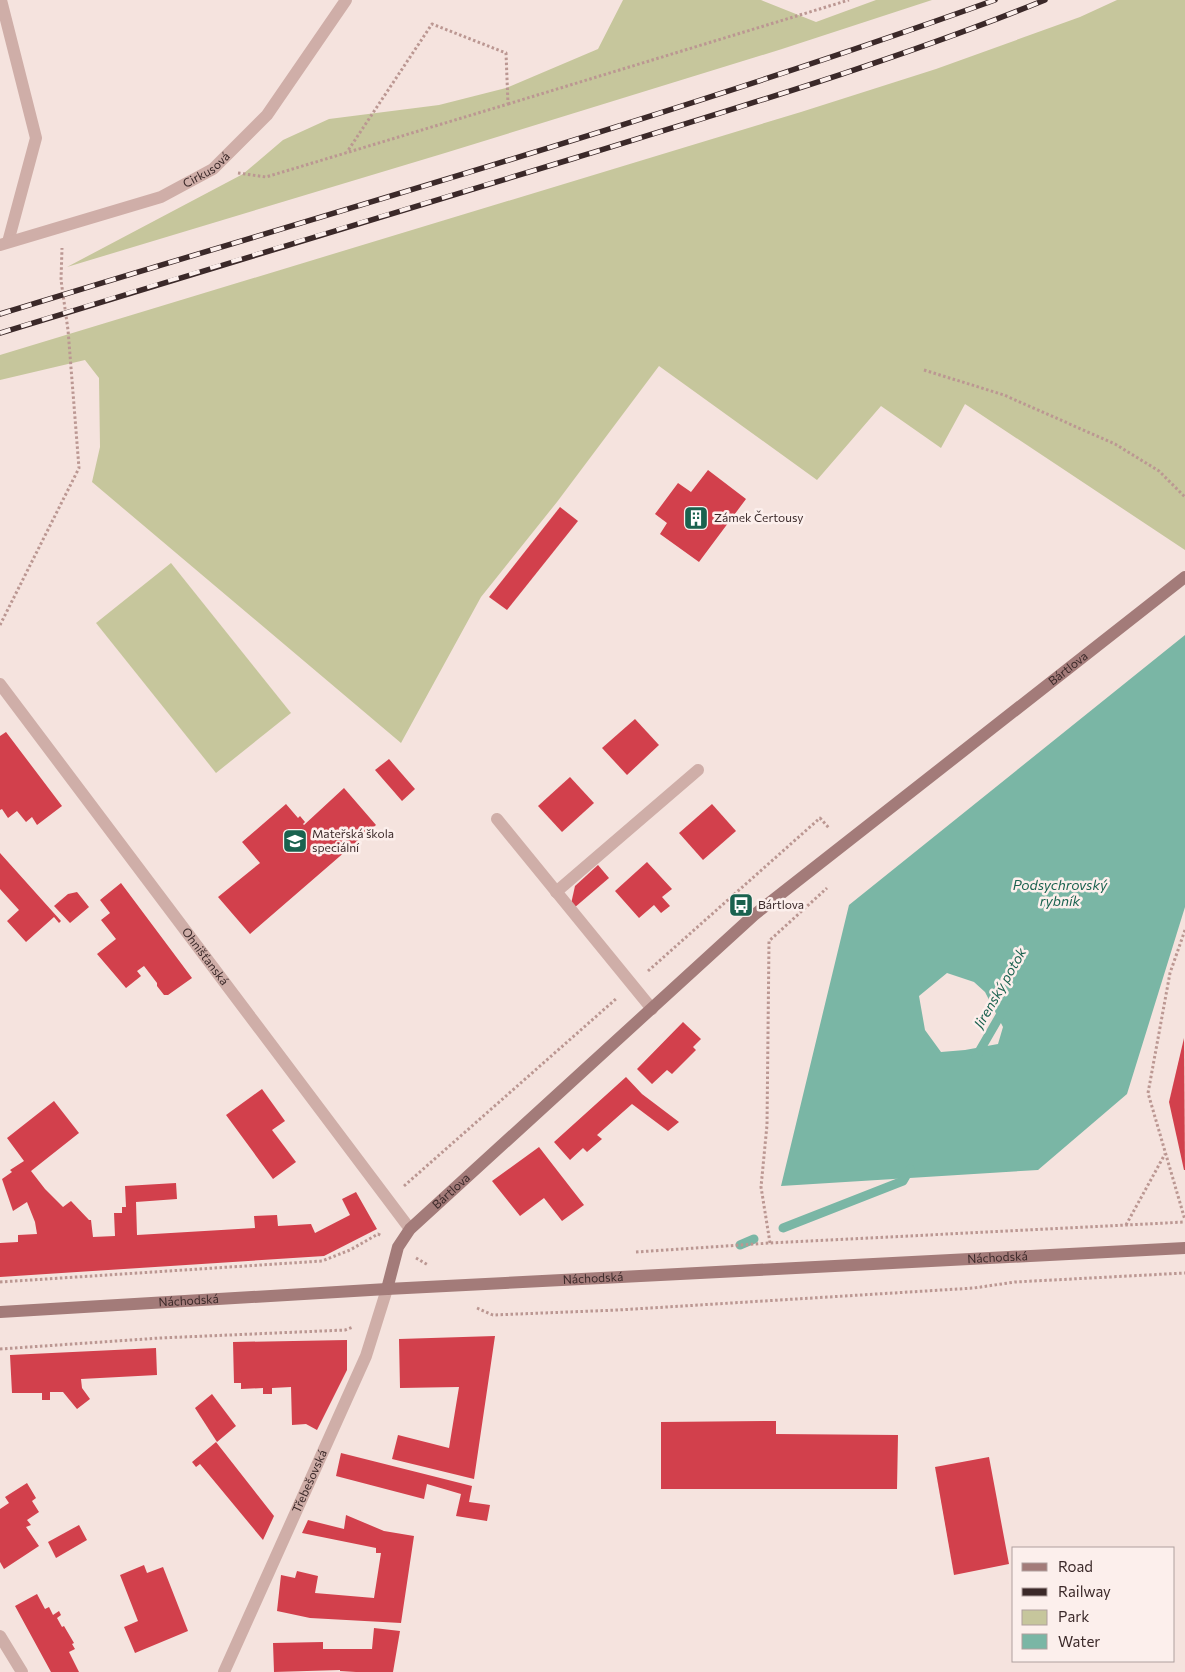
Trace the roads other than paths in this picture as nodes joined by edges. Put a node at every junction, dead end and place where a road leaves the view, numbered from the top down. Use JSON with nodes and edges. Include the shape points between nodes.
{"nodes":[{"id":1,"x":1,"y":0,"type":"edge"},
{"id":2,"x":346,"y":0,"type":"edge"},
{"id":3,"x":4,"y":243,"type":"edge"},
{"id":4,"x":1185,"y":577,"type":"edge"},
{"id":5,"x":0,"y":684,"type":"edge"},
{"id":6,"x":698,"y":770,"type":"dead end"},
{"id":7,"x":497,"y":819,"type":"dead end"},
{"id":8,"x":556,"y":892,"type":"junction"},
{"id":9,"x":652,"y":1009,"type":"junction"},
{"id":10,"x":410,"y":1229,"type":"junction"},
{"id":11,"x":1185,"y":1248,"type":"edge"},
{"id":12,"x":387,"y":1289,"type":"junction"},
{"id":13,"x":0,"y":1312,"type":"edge"},
{"id":14,"x":0,"y":1636,"type":"edge"},
{"id":15,"x":22,"y":1672,"type":"edge"},
{"id":16,"x":224,"y":1672,"type":"edge"}],
"edges":[{"from":1,"to":3,"type":"street","via":[[36,138]]},
{"from":2,"to":3,"type":"street","name":"Cirkusová","via":[[267,115],[213,169],[161,197]]},
{"from":4,"to":9,"type":"main road","name":"Bártlova","via":[[754,915]]},
{"from":5,"to":10,"type":"street","name":"Ohnišťanská"},
{"from":6,"to":8,"type":"street"},
{"from":7,"to":8,"type":"street"},
{"from":8,"to":9,"type":"street"},
{"from":9,"to":10,"type":"main road","name":"Bártlova"},
{"from":10,"to":12,"type":"main road","name":"Bártlova","via":[[398,1247]]},
{"from":11,"to":12,"type":"main road","name":"Náchodská"},
{"from":12,"to":13,"type":"main road","name":"Náchodská"},
{"from":12,"to":16,"type":"street","name":"Třebešovská","via":[[366,1356]]},
{"from":14,"to":15,"type":"street"}]}
